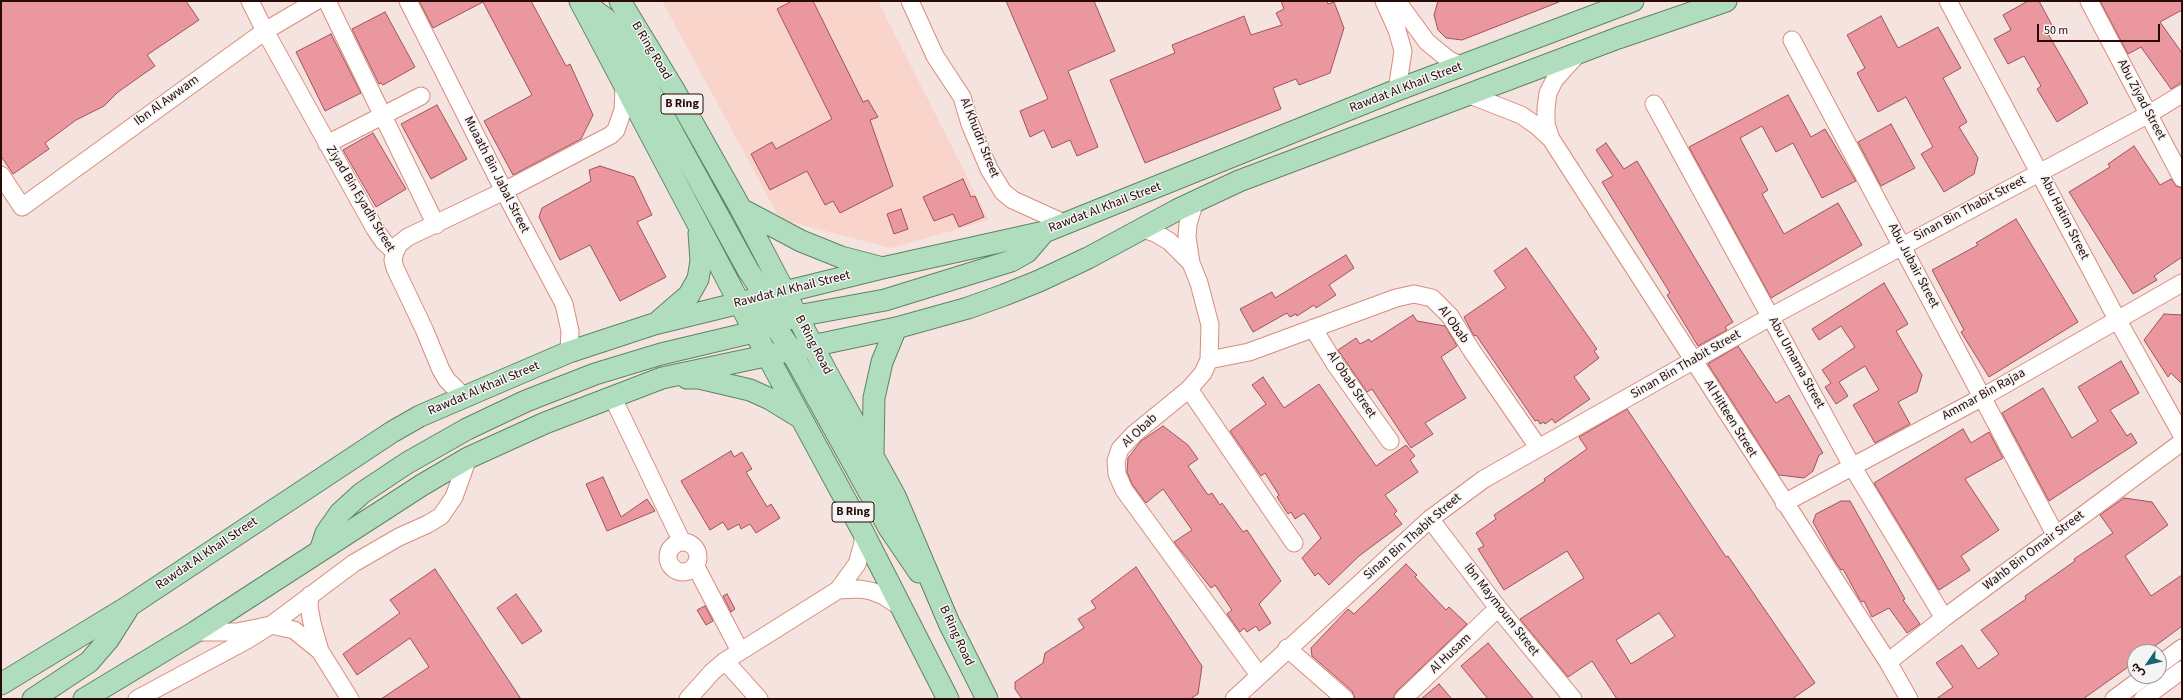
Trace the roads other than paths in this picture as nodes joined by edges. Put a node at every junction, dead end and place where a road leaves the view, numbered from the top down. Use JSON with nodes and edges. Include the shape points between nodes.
{"nodes":[{"id":1,"x":250,"y":1,"type":"edge"},
{"id":2,"x":316,"y":1,"type":"edge"},
{"id":3,"x":327,"y":1,"type":"edge"},
{"id":4,"x":408,"y":1,"type":"edge"},
{"id":5,"x":580,"y":1,"type":"edge"},
{"id":6,"x":620,"y":1,"type":"edge"},
{"id":7,"x":910,"y":1,"type":"edge"},
{"id":8,"x":1384,"y":1,"type":"edge"},
{"id":9,"x":1633,"y":1,"type":"edge"},
{"id":10,"x":1726,"y":1,"type":"edge"},
{"id":11,"x":1948,"y":1,"type":"edge"},
{"id":12,"x":2089,"y":1,"type":"edge"},
{"id":13,"x":1401,"y":2,"type":"edge"},
{"id":14,"x":265,"y":31,"type":"junction"},
{"id":15,"x":1792,"y":40,"type":"dead end"},
{"id":16,"x":1576,"y":56,"type":"junction"},
{"id":17,"x":1462,"y":66,"type":"junction"},
{"id":18,"x":624,"y":87,"type":"junction"},
{"id":19,"x":1398,"y":90,"type":"junction"},
{"id":20,"x":2182,"y":94,"type":"edge"},
{"id":21,"x":1470,"y":95,"type":"junction"},
{"id":22,"x":421,"y":96,"type":"dead end"},
{"id":23,"x":1654,"y":104,"type":"dead end"},
{"id":24,"x":2149,"y":114,"type":"junction"},
{"id":25,"x":381,"y":116,"type":"junction"},
{"id":26,"x":1551,"y":139,"type":"junction"},
{"id":27,"x":327,"y":144,"type":"junction"},
{"id":28,"x":2041,"y":172,"type":"junction"},
{"id":29,"x":1,"y":175,"type":"edge"},
{"id":30,"x":2182,"y":178,"type":"edge"},
{"id":31,"x":504,"y":191,"type":"junction"},
{"id":32,"x":1195,"y":201,"type":"junction"},
{"id":33,"x":741,"y":210,"type":"junction"},
{"id":34,"x":698,"y":224,"type":"junction"},
{"id":35,"x":1066,"y":224,"type":"junction"},
{"id":36,"x":436,"y":225,"type":"junction"},
{"id":37,"x":1142,"y":229,"type":"junction"},
{"id":38,"x":1044,"y":232,"type":"junction"},
{"id":39,"x":1902,"y":245,"type":"junction"},
{"id":40,"x":394,"y":252,"type":"junction"},
{"id":41,"x":1191,"y":263,"type":"junction"},
{"id":42,"x":882,"y":268,"type":"junction"},
{"id":43,"x":2182,"y":283,"type":"edge"},
{"id":44,"x":785,"y":292,"type":"junction"},
{"id":45,"x":764,"y":297,"type":"junction"},
{"id":46,"x":740,"y":303,"type":"junction"},
{"id":47,"x":1770,"y":317,"type":"junction"},
{"id":48,"x":782,"y":320,"type":"junction"},
{"id":49,"x":2117,"y":320,"type":"junction"},
{"id":50,"x":654,"y":324,"type":"junction"},
{"id":51,"x":896,"y":328,"type":"junction"},
{"id":52,"x":1313,"y":328,"type":"junction"},
{"id":53,"x":755,"y":333,"type":"junction"},
{"id":54,"x":812,"y":346,"type":"junction"},
{"id":55,"x":791,"y":351,"type":"junction"},
{"id":56,"x":569,"y":352,"type":"junction"},
{"id":57,"x":767,"y":355,"type":"junction"},
{"id":58,"x":1209,"y":360,"type":"junction"},
{"id":59,"x":1694,"y":362,"type":"junction"},
{"id":60,"x":662,"y":378,"type":"junction"},
{"id":61,"x":1189,"y":388,"type":"junction"},
{"id":62,"x":612,"y":396,"type":"junction"},
{"id":63,"x":464,"y":397,"type":"junction"},
{"id":64,"x":1981,"y":398,"type":"junction"},
{"id":65,"x":802,"y":418,"type":"junction"},
{"id":66,"x":2182,"y":435,"type":"edge"},
{"id":67,"x":1390,"y":441,"type":"dead end"},
{"id":68,"x":2182,"y":442,"type":"edge"},
{"id":69,"x":1538,"y":447,"type":"junction"},
{"id":70,"x":874,"y":456,"type":"junction"},
{"id":71,"x":468,"y":458,"type":"junction"},
{"id":72,"x":1852,"y":466,"type":"junction"},
{"id":73,"x":1784,"y":503,"type":"junction"},
{"id":74,"x":1430,"y":519,"type":"junction"},
{"id":75,"x":863,"y":532,"type":"junction"},
{"id":76,"x":2055,"y":534,"type":"junction"},
{"id":77,"x":682,"y":542,"type":"junction"},
{"id":78,"x":1294,"y":543,"type":"dead end"},
{"id":79,"x":321,"y":549,"type":"junction"},
{"id":80,"x":695,"y":564,"type":"junction"},
{"id":81,"x":838,"y":590,"type":"junction"},
{"id":82,"x":937,"y":594,"type":"junction"},
{"id":83,"x":310,"y":595,"type":"junction"},
{"id":84,"x":129,"y":606,"type":"junction"},
{"id":85,"x":901,"y":607,"type":"junction"},
{"id":86,"x":1498,"y":608,"type":"junction"},
{"id":87,"x":1944,"y":618,"type":"junction"},
{"id":88,"x":271,"y":625,"type":"junction"},
{"id":89,"x":195,"y":632,"type":"junction"},
{"id":90,"x":1287,"y":648,"type":"junction"},
{"id":91,"x":2182,"y":648,"type":"edge"},
{"id":92,"x":320,"y":651,"type":"junction"},
{"id":93,"x":740,"y":651,"type":"junction"},
{"id":94,"x":2167,"y":659,"type":"edge"},
{"id":95,"x":726,"y":661,"type":"junction"},
{"id":96,"x":1888,"y":662,"type":"junction"},
{"id":97,"x":2182,"y":670,"type":"edge"},
{"id":98,"x":1259,"y":675,"type":"junction"},
{"id":99,"x":1,"y":684,"type":"edge"},
{"id":100,"x":2134,"y":684,"type":"edge"},
{"id":101,"x":143,"y":697,"type":"edge"},
{"id":102,"x":34,"y":699,"type":"edge"},
{"id":103,"x":84,"y":699,"type":"edge"},
{"id":104,"x":350,"y":699,"type":"edge"},
{"id":105,"x":688,"y":699,"type":"edge"},
{"id":106,"x":759,"y":699,"type":"edge"},
{"id":107,"x":948,"y":699,"type":"edge"},
{"id":108,"x":987,"y":699,"type":"edge"},
{"id":109,"x":1234,"y":699,"type":"edge"},
{"id":110,"x":1345,"y":699,"type":"edge"},
{"id":111,"x":1403,"y":699,"type":"edge"},
{"id":112,"x":1573,"y":699,"type":"edge"},
{"id":113,"x":1909,"y":699,"type":"edge"},
{"id":114,"x":2114,"y":699,"type":"edge"},
{"id":115,"x":2143,"y":699,"type":"edge"}],
"edges":[{"from":1,"to":14,"type":"street","name":"Ziyad Bin Eyadh Street"},
{"from":2,"to":14,"type":"street","name":"Ibn Al Awwam"},
{"from":3,"to":25,"type":"street"},
{"from":4,"to":31,"type":"street","name":"Muaath Bin Jabal Street"},
{"from":5,"to":18,"type":"main road","number":"B Ring"},
{"from":5,"to":45,"type":"main road","via":[[594,9],[617,31]]},
{"from":6,"to":33,"type":"main road","name":"B Ring Road","number":"B Ring","via":[[674,90]]},
{"from":7,"to":35,"type":"street","name":"Al Khudri Street","via":[[935,56],[962,97],[989,169],[1003,192],[1013,200]]},
{"from":8,"to":19,"type":"street","via":[[1398,30],[1403,51]]},
{"from":9,"to":17,"type":"main road","name":"Rawdat Al Khail Street"},
{"from":10,"to":16,"type":"main road","via":[[1618,38]]},
{"from":11,"to":28,"type":"street","name":"Abu Hatim Street"},
{"from":12,"to":24,"type":"street","name":"Abu Ziyad Street"},
{"from":13,"to":17,"type":"street","via":[[1432,46],[1449,60]]},
{"from":14,"to":27,"type":"street","name":"Ziyad Bin Eyadh Street"},
{"from":14,"to":29,"type":"street","name":"Ibn Al Awwam","via":[[22,207]]},
{"from":15,"to":39,"type":"street","name":"Abu Jubair Street"},
{"from":16,"to":21,"type":"main road"},
{"from":16,"to":26,"type":"street","name":"Al Hitteen Street","via":[[1555,79],[1548,93],[1546,124]]},
{"from":17,"to":19,"type":"main road","name":"Rawdat Al Khail Street"},
{"from":18,"to":31,"type":"street","via":[[623,110],[616,130],[611,135]]},
{"from":18,"to":34,"type":"main road","number":"B Ring"},
{"from":19,"to":35,"type":"main road","name":"Rawdat Al Khail Street"},
{"from":20,"to":24,"type":"street","name":"Sinan Bin Thabit Street"},
{"from":21,"to":26,"type":"street","name":"Al Hitteen Street","via":[[1521,115]]},
{"from":21,"to":32,"type":"main road","via":[[1261,172]]},
{"from":22,"to":25,"type":"street"},
{"from":23,"to":47,"type":"street","name":"Abu Umama Street"},
{"from":24,"to":28,"type":"street","name":"Sinan Bin Thabit Street"},
{"from":24,"to":30,"type":"street","name":"Abu Ziyad Street"},
{"from":25,"to":27,"type":"street"},
{"from":25,"to":36,"type":"street"},
{"from":26,"to":59,"type":"street","name":"Al Hitteen Street"},
{"from":27,"to":40,"type":"street","name":"Ziyad Bin Eyadh Street","via":[[375,229]]},
{"from":28,"to":39,"type":"street","name":"Sinan Bin Thabit Street"},
{"from":28,"to":49,"type":"street","name":"Abu Hatim Street"},
{"from":31,"to":36,"type":"street"},
{"from":31,"to":56,"type":"street","name":"Muaath Bin Jabal Street","via":[[564,304],[570,331]]},
{"from":32,"to":37,"type":"main road"},
{"from":32,"to":41,"type":"street","via":[[1187,237]]},
{"from":33,"to":42,"type":"main road","via":[[801,241]]},
{"from":33,"to":44,"type":"main road","name":"B Ring Road","number":"B Ring"},
{"from":34,"to":46,"type":"main road","number":"B Ring"},
{"from":34,"to":50,"type":"main road","via":[[701,261],[698,279],[682,302]]},
{"from":35,"to":38,"type":"main road","name":"Rawdat Al Khail Street"},
{"from":36,"to":40,"type":"street","via":[[408,237]]},
{"from":37,"to":41,"type":"street","via":[[1169,241]]},
{"from":37,"to":51,"type":"main road","via":[[1039,281],[968,308]]},
{"from":38,"to":42,"type":"main road","name":"Rawdat Al Khail Street"},
{"from":38,"to":48,"type":"main road","via":[[1026,252],[1010,261],[885,300]]},
{"from":39,"to":47,"type":"street","name":"Sinan Bin Thabit Street"},
{"from":39,"to":64,"type":"street","name":"Abu Jubair Street"},
{"from":40,"to":63,"type":"street","name":"Ziyad Bin Eyadh Street","via":[[395,268],[441,370]]},
{"from":41,"to":58,"type":"street","via":[[1199,282],[1210,325]]},
{"from":42,"to":44,"type":"main road","name":"Rawdat Al Khail Street"},
{"from":43,"to":49,"type":"street","name":"Ammar Bin Rajaa"},
{"from":44,"to":45,"type":"main road","name":"Rawdat Al Khail Street"},
{"from":44,"to":48,"type":"main road"},
{"from":45,"to":46,"type":"main road","name":"Rawdat Al Khail Street"},
{"from":45,"to":48,"type":"main road"},
{"from":46,"to":48,"type":"main road"},
{"from":46,"to":50,"type":"main road","name":"Rawdat Al Khail Street"},
{"from":46,"to":53,"type":"main road","number":"B Ring"},
{"from":47,"to":59,"type":"street","name":"Sinan Bin Thabit Street"},
{"from":47,"to":72,"type":"street","name":"Abu Umama Street"},
{"from":48,"to":53,"type":"main road"},
{"from":48,"to":54,"type":"main road","name":"B Ring Road"},
{"from":48,"to":55,"type":"main road"},
{"from":48,"to":57,"type":"main road"},
{"from":49,"to":64,"type":"street","name":"Ammar Bin Rajaa"},
{"from":49,"to":66,"type":"street","name":"Abu Hatim Street"},
{"from":50,"to":56,"type":"main road","name":"Rawdat Al Khail Street"},
{"from":51,"to":54,"type":"main road"},
{"from":51,"to":70,"type":"main road","via":[[882,362],[874,398]]},
{"from":52,"to":58,"type":"street","name":"Al Obab","via":[[1249,352]]},
{"from":52,"to":67,"type":"street","name":"Al Obab Street","via":[[1335,364]]},
{"from":52,"to":69,"type":"street","name":"Al Obab","via":[[1396,298],[1414,294],[1432,298],[1450,316]]},
{"from":53,"to":57,"type":"main road","number":"B Ring"},
{"from":53,"to":79,"type":"main road","via":[[687,347],[595,374],[467,429],[406,463],[362,493],[340,513],[326,533]]},
{"from":54,"to":55,"type":"main road"},
{"from":54,"to":70,"type":"main road","name":"B Ring Road"},
{"from":55,"to":57,"type":"main road"},
{"from":55,"to":82,"type":"main road","via":[[889,528]]},
{"from":56,"to":63,"type":"main road","name":"Rawdat Al Khail Street"},
{"from":57,"to":60,"type":"main road"},
{"from":57,"to":65,"type":"main road","number":"B Ring"},
{"from":58,"to":61,"type":"street","name":"Al Obab","via":[[1203,373]]},
{"from":59,"to":69,"type":"street","name":"Sinan Bin Thabit Street"},
{"from":59,"to":73,"type":"street","name":"Al Hitteen Street"},
{"from":60,"to":62,"type":"main road"},
{"from":60,"to":65,"type":"main road","via":[[699,378],[736,385],[770,399]]},
{"from":61,"to":78,"type":"street"},
{"from":61,"to":98,"type":"street","name":"Al Obab","via":[[1120,449],[1116,461],[1117,474],[1124,490]]},
{"from":62,"to":71,"type":"main road","via":[[544,423]]},
{"from":62,"to":77,"type":"street"},
{"from":63,"to":84,"type":"main road","name":"Rawdat Al Khail Street","via":[[420,416],[369,445]]},
{"from":64,"to":72,"type":"street","name":"Ammar Bin Rajaa"},
{"from":64,"to":76,"type":"street","name":"Abu Jubair Street"},
{"from":65,"to":75,"type":"main road","number":"B Ring"},
{"from":68,"to":76,"type":"street","name":"Wahb Bin Omair Street"},
{"from":69,"to":74,"type":"street","name":"Sinan Bin Thabit Street","via":[[1484,479]]},
{"from":70,"to":82,"type":"main road","name":"B Ring Road","via":[[895,496]]},
{"from":71,"to":79,"type":"main road"},
{"from":71,"to":83,"type":"street","via":[[454,497],[441,516],[380,548]]},
{"from":72,"to":73,"type":"street","name":"Ammar Bin Rajaa"},
{"from":72,"to":87,"type":"street","name":"Abu Umama Street"},
{"from":73,"to":96,"type":"street","name":"Al Hitteen Street"},
{"from":74,"to":86,"type":"street","name":"Ibn Maymoum Street"},
{"from":74,"to":90,"type":"street","name":"Sinan Bin Thabit Street"},
{"from":75,"to":81,"type":"street","via":[[863,543],[857,564]]},
{"from":75,"to":85,"type":"main road","number":"B Ring"},
{"from":76,"to":87,"type":"street","name":"Wahb Bin Omair Street"},
{"from":77,"to":80,"type":"street","via":[[690,544],[695,549]]},
{"from":77,"to":80,"type":"street","via":[[674,545],[669,551],[671,566],[682,572],[690,570]]},
{"from":79,"to":89,"type":"main road"},
{"from":80,"to":93,"type":"street"},
{"from":81,"to":85,"type":"street","via":[[871,591]]},
{"from":81,"to":93,"type":"street"},
{"from":82,"to":108,"type":"main road","name":"B Ring Road"},
{"from":83,"to":88,"type":"street"},
{"from":83,"to":92,"type":"street","via":[[312,623]]},
{"from":84,"to":99,"type":"main road","name":"Rawdat Al Khail Street"},
{"from":84,"to":102,"type":"main road","via":[[108,640],[89,662]]},
{"from":85,"to":107,"type":"main road","number":"B Ring"},
{"from":86,"to":111,"type":"street","name":"Al Husam"},
{"from":86,"to":112,"type":"street","name":"Ibn Maymoum Street"},
{"from":87,"to":96,"type":"street","name":"Wahb Bin Omair Street"},
{"from":88,"to":89,"type":"street","via":[[237,632]]},
{"from":88,"to":92,"type":"street","via":[[294,630]]},
{"from":88,"to":101,"type":"street"},
{"from":89,"to":103,"type":"main road"},
{"from":90,"to":98,"type":"street","name":"Sinan Bin Thabit Street"},
{"from":90,"to":110,"type":"street"},
{"from":91,"to":94,"type":"street"},
{"from":92,"to":104,"type":"street"},
{"from":93,"to":95,"type":"street"},
{"from":95,"to":105,"type":"street","via":[[712,672]]},
{"from":95,"to":106,"type":"street"},
{"from":96,"to":113,"type":"street","name":"Al Hitteen Street"},
{"from":97,"to":115,"type":"street"},
{"from":98,"to":109,"type":"street","name":"Sinan Bin Thabit Street"},
{"from":100,"to":114,"type":"street"}]}
